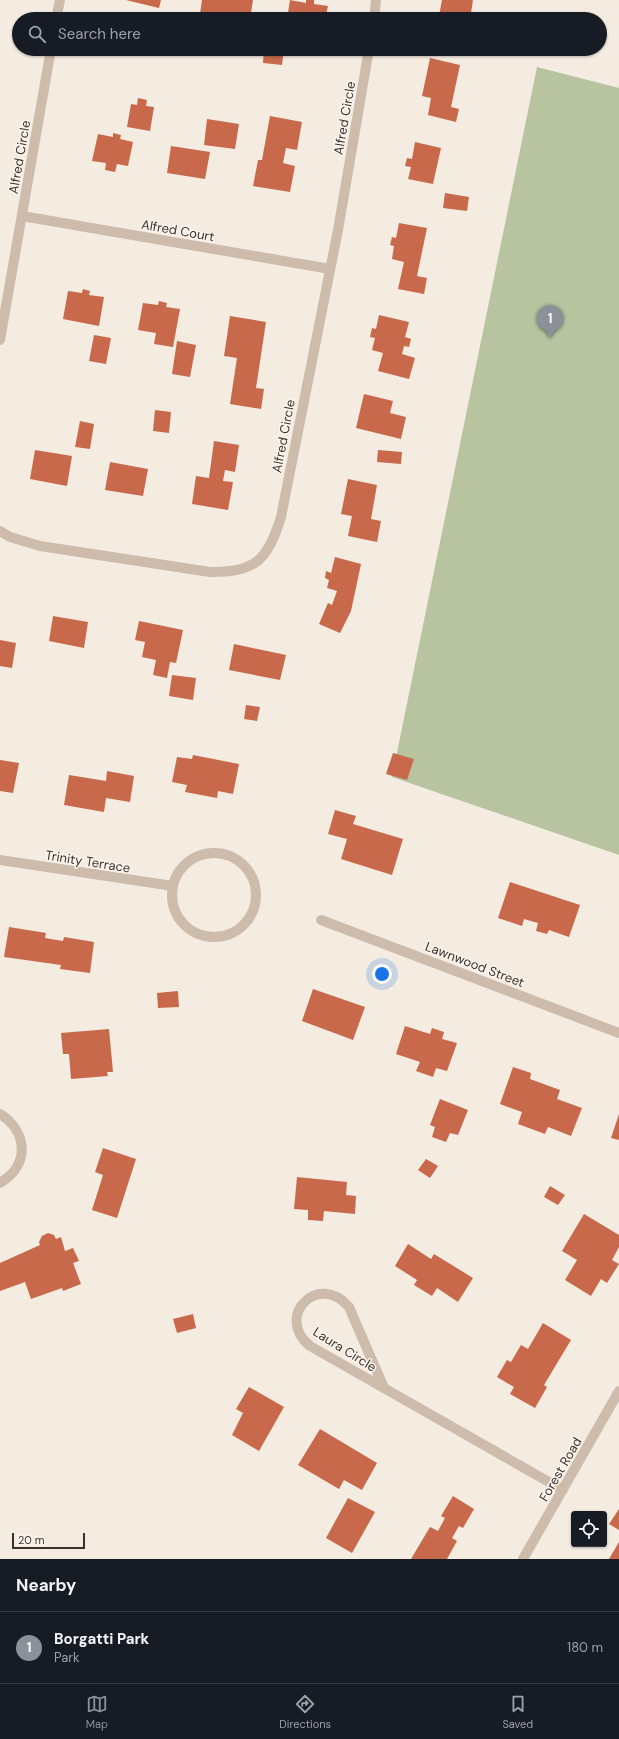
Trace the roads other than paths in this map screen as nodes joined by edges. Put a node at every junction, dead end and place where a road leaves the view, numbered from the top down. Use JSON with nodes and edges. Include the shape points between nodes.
{"nodes":[{"id":1,"x":60,"y":0,"type":"edge"},
{"id":2,"x":376,"y":0,"type":"edge"},
{"id":3,"x":57,"y":12,"type":"edge"},
{"id":4,"x":375,"y":12,"type":"edge"},
{"id":5,"x":50,"y":56,"type":"edge"},
{"id":6,"x":368,"y":56,"type":"edge"},
{"id":7,"x":22,"y":216,"type":"junction"},
{"id":8,"x":330,"y":269,"type":"junction"},
{"id":9,"x":2,"y":321,"type":"edge"},
{"id":10,"x":0,"y":340,"type":"edge"},
{"id":11,"x":0,"y":531,"type":"edge"},
{"id":12,"x":0,"y":860,"type":"edge"},
{"id":13,"x":173,"y":886,"type":"junction"},
{"id":14,"x":321,"y":920,"type":"dead end"},
{"id":15,"x":619,"y":1033,"type":"edge"},
{"id":16,"x":0,"y":1114,"type":"edge"},
{"id":17,"x":0,"y":1183,"type":"edge"},
{"id":18,"x":384,"y":1388,"type":"junction"},
{"id":19,"x":619,"y":1391,"type":"edge"},
{"id":20,"x":563,"y":1490,"type":"junction"},
{"id":21,"x":523,"y":1559,"type":"edge"}],
"edges":[{"from":1,"to":3,"type":"street"},
{"from":2,"to":4,"type":"street"},
{"from":5,"to":7,"type":"street","name":"Alfred Circle"},
{"from":6,"to":8,"type":"street","name":"Alfred Circle"},
{"from":7,"to":8,"type":"street","name":"Alfred Court"},
{"from":7,"to":9,"type":"street","name":"Alfred Circle"},
{"from":8,"to":11,"type":"street","name":"Alfred Circle","via":[[281,517],[263,556],[245,568],[210,572],[40,546],[10,537]]},
{"from":9,"to":10,"type":"street","name":"Alfred Circle"},
{"from":12,"to":13,"type":"street","name":"Trinity Terrace"},
{"from":13,"to":13,"type":"street","via":[[172,903],[178,918],[196,934],[211,938],[227,936],[242,928],[252,916],[257,897],[256,887],[248,870],[242,863],[225,854],[205,854],[188,862],[181,869]]},
{"from":14,"to":15,"type":"street","name":"Lawnwood Street"},
{"from":16,"to":17,"type":"street","via":[[11,1121],[18,1131],[22,1144],[17,1169]]},
{"from":18,"to":18,"type":"street","name":"Laura Circle","via":[[349,1307],[335,1295],[326,1293],[308,1298],[297,1313],[296,1323],[303,1340]]},
{"from":18,"to":20,"type":"street","name":"Laura Circle"},
{"from":19,"to":20,"type":"street","name":"Forest Road"},
{"from":20,"to":21,"type":"street","name":"Forest Road"}]}
